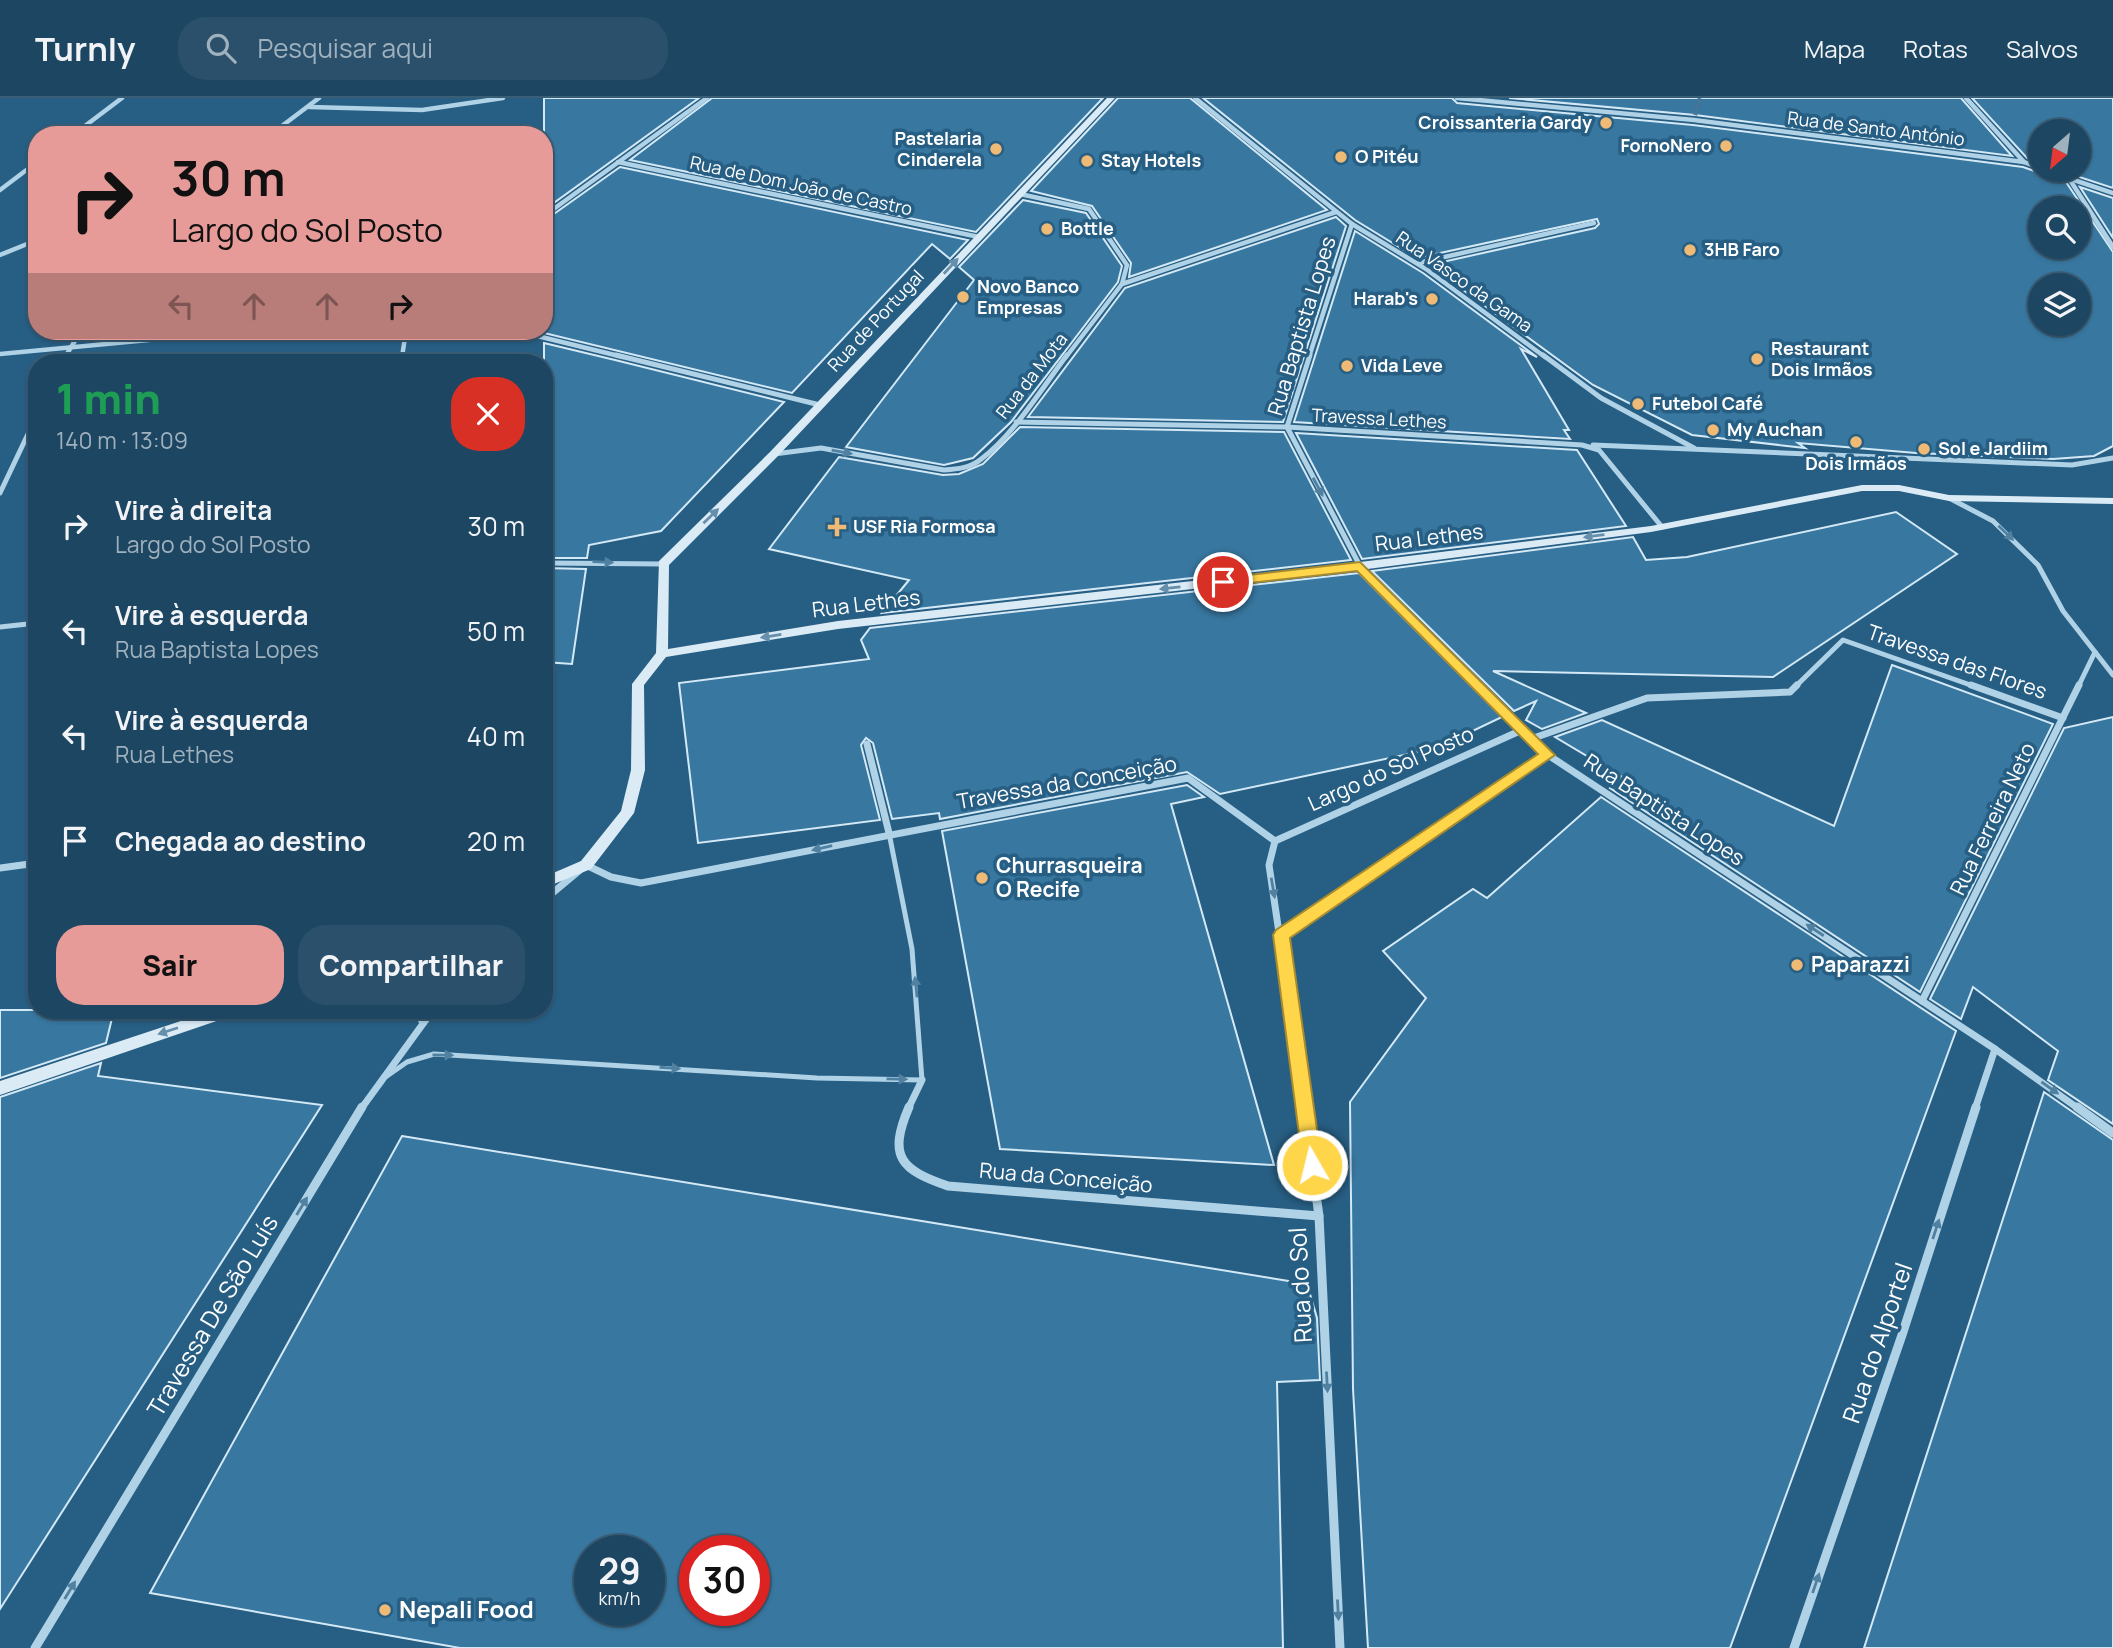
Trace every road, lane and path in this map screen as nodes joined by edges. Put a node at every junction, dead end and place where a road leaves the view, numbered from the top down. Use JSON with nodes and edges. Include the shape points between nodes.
{"nodes":[{"id":1,"x":122,"y":98,"type":"edge"},
{"id":2,"x":319,"y":98,"type":"edge"},
{"id":3,"x":456,"y":98,"type":"edge"},
{"id":4,"x":503,"y":98,"type":"edge"},
{"id":5,"x":707,"y":98,"type":"edge"},
{"id":6,"x":1111,"y":98,"type":"edge"},
{"id":7,"x":1195,"y":98,"type":"edge"},
{"id":8,"x":1457,"y":98,"type":"edge"},
{"id":9,"x":1966,"y":98,"type":"edge"},
{"id":10,"x":456,"y":106,"type":"junction"},
{"id":11,"x":309,"y":107,"type":"junction"},
{"id":12,"x":85,"y":126,"type":"edge"},
{"id":13,"x":283,"y":126,"type":"edge"},
{"id":14,"x":618,"y":162,"type":"junction"},
{"id":15,"x":2024,"y":162,"type":"junction"},
{"id":16,"x":2028,"y":164,"type":"edge"},
{"id":17,"x":28,"y":169,"type":"edge"},
{"id":18,"x":2071,"y":182,"type":"edge"},
{"id":19,"x":2077,"y":182,"type":"edge"},
{"id":20,"x":0,"y":190,"type":"edge"},
{"id":21,"x":2113,"y":193,"type":"edge"},
{"id":22,"x":1020,"y":194,"type":"junction"},
{"id":23,"x":553,"y":209,"type":"edge"},
{"id":24,"x":1336,"y":212,"type":"junction"},
{"id":25,"x":1594,"y":223,"type":"dead end"},
{"id":26,"x":1352,"y":224,"type":"junction"},
{"id":27,"x":979,"y":237,"type":"junction"},
{"id":28,"x":28,"y":244,"type":"edge"},
{"id":29,"x":2113,"y":247,"type":"edge"},
{"id":30,"x":0,"y":255,"type":"edge"},
{"id":31,"x":1417,"y":264,"type":"junction"},
{"id":32,"x":1122,"y":284,"type":"junction"},
{"id":33,"x":74,"y":340,"type":"edge"},
{"id":34,"x":140,"y":340,"type":"edge"},
{"id":35,"x":553,"y":340,"type":"edge"},
{"id":36,"x":70,"y":346,"type":"junction"},
{"id":37,"x":0,"y":354,"type":"edge"},
{"id":38,"x":66,"y":354,"type":"edge"},
{"id":39,"x":820,"y":405,"type":"junction"},
{"id":40,"x":1016,"y":422,"type":"junction"},
{"id":41,"x":1287,"y":427,"type":"junction"},
{"id":42,"x":28,"y":434,"type":"edge"},
{"id":43,"x":1582,"y":445,"type":"junction"},
{"id":44,"x":1694,"y":448,"type":"junction"},
{"id":45,"x":775,"y":454,"type":"junction"},
{"id":46,"x":2113,"y":458,"type":"edge"},
{"id":47,"x":0,"y":494,"type":"edge"},
{"id":48,"x":1949,"y":498,"type":"junction"},
{"id":49,"x":2113,"y":501,"type":"edge"},
{"id":50,"x":1662,"y":527,"type":"junction"},
{"id":51,"x":553,"y":562,"type":"edge"},
{"id":52,"x":663,"y":564,"type":"junction"},
{"id":53,"x":1360,"y":566,"type":"junction"},
{"id":54,"x":28,"y":623,"type":"edge"},
{"id":55,"x":0,"y":627,"type":"edge"},
{"id":56,"x":2095,"y":652,"type":"junction"},
{"id":57,"x":662,"y":654,"type":"junction"},
{"id":58,"x":2113,"y":675,"type":"edge"},
{"id":59,"x":2063,"y":718,"type":"junction"},
{"id":60,"x":1522,"y":730,"type":"junction"},
{"id":61,"x":1531,"y":739,"type":"junction"},
{"id":62,"x":867,"y":744,"type":"dead end"},
{"id":63,"x":1548,"y":755,"type":"junction"},
{"id":64,"x":889,"y":833,"type":"junction"},
{"id":65,"x":1275,"y":841,"type":"junction"},
{"id":66,"x":28,"y":864,"type":"edge"},
{"id":67,"x":586,"y":865,"type":"junction"},
{"id":68,"x":0,"y":868,"type":"edge"},
{"id":69,"x":553,"y":879,"type":"edge"},
{"id":70,"x":553,"y":892,"type":"edge"},
{"id":71,"x":1281,"y":935,"type":"junction"},
{"id":72,"x":1922,"y":1001,"type":"junction"},
{"id":73,"x":205,"y":1019,"type":"edge"},
{"id":74,"x":421,"y":1019,"type":"edge"},
{"id":75,"x":426,"y":1019,"type":"edge"},
{"id":76,"x":423,"y":1023,"type":"junction"},
{"id":77,"x":1994,"y":1049,"type":"junction"},
{"id":78,"x":382,"y":1080,"type":"junction"},
{"id":79,"x":922,"y":1080,"type":"junction"},
{"id":80,"x":0,"y":1087,"type":"edge"},
{"id":81,"x":2113,"y":1133,"type":"edge"},
{"id":82,"x":1319,"y":1216,"type":"junction"},
{"id":83,"x":35,"y":1648,"type":"edge"},
{"id":84,"x":1340,"y":1648,"type":"edge"},
{"id":85,"x":1794,"y":1648,"type":"edge"}],
"edges":[{"from":1,"to":12,"type":"street"},
{"from":2,"to":11,"type":"street"},
{"from":3,"to":10,"type":"street"},
{"from":4,"to":10,"type":"street"},
{"from":5,"to":14,"type":"street"},
{"from":6,"to":22,"type":"street","name":"Rua de Portugal"},
{"from":7,"to":24,"type":"street","name":"Rua Vasco da Gama"},
{"from":8,"to":15,"type":"street","name":"Rua de Santo António","via":[[1695,117]]},
{"from":9,"to":15,"type":"street"},
{"from":10,"to":11,"type":"street","via":[[422,110]]},
{"from":11,"to":13,"type":"street"},
{"from":14,"to":23,"type":"street"},
{"from":14,"to":27,"type":"street","name":"Rua de Dom João de Castro"},
{"from":15,"to":16,"type":"street","name":"Rua de Santo António"},
{"from":17,"to":20,"type":"street"},
{"from":18,"to":29,"type":"street"},
{"from":19,"to":21,"type":"street","name":"Rua de Santo António"},
{"from":22,"to":27,"type":"street","name":"Rua de Portugal"},
{"from":22,"to":32,"type":"street","via":[[1089,209],[1127,265]]},
{"from":24,"to":26,"type":"street","name":"Rua Vasco da Gama"},
{"from":24,"to":32,"type":"street"},
{"from":25,"to":31,"type":"street"},
{"from":26,"to":31,"type":"street","name":"Rua Vasco da Gama"},
{"from":26,"to":41,"type":"street","name":"Rua Baptista Lopes"},
{"from":39,"to":27,"type":"street","name":"Rua de Portugal","one_way":true},
{"from":28,"to":30,"type":"street"},
{"from":31,"to":44,"type":"street","name":"Rua Vasco da Gama","via":[[1601,398]]},
{"from":32,"to":40,"type":"street","name":"Rua da Mota"},
{"from":33,"to":36,"type":"street"},
{"from":34,"to":36,"type":"street"},
{"from":35,"to":39,"type":"street"},
{"from":36,"to":37,"type":"street"},
{"from":36,"to":38,"type":"street"},
{"from":39,"to":45,"type":"street","name":"Rua de Portugal"},
{"from":40,"to":41,"type":"street","name":"Travessa Lethes"},
{"from":45,"to":40,"type":"street","name":"Rua da Mota","one_way":true,"via":[[821,448],[944,470],[962,468],[980,460]]},
{"from":41,"to":43,"type":"street","name":"Travessa Lethes"},
{"from":41,"to":53,"type":"street","name":"Rua Baptista Lopes","one_way":true},
{"from":42,"to":47,"type":"street"},
{"from":43,"to":44,"type":"street","name":"Travessa Lethes"},
{"from":43,"to":50,"type":"street","via":[[1598,450]]},
{"from":44,"to":46,"type":"street","name":"Travessa Lethes","via":[[2072,465]]},
{"from":52,"to":45,"type":"street","name":"Rua de Portugal","one_way":true},
{"from":48,"to":49,"type":"street","name":"Rua Lethes"},
{"from":48,"to":50,"type":"street","name":"Rua Lethes","via":[[1899,488],[1862,488]]},
{"from":48,"to":56,"type":"street","one_way":true,"via":[[1993,521],[2038,565],[2063,611]]},
{"from":50,"to":53,"type":"street","name":"Rua Lethes","one_way":true},
{"from":51,"to":52,"type":"street","one_way":true},
{"from":52,"to":57,"type":"street"},
{"from":53,"to":57,"type":"street","name":"Rua Lethes","one_way":true,"via":[[838,625]]},
{"from":53,"to":60,"type":"street","name":"Rua Baptista Lopes"},
{"from":54,"to":55,"type":"street"},
{"from":56,"to":58,"type":"street"},
{"from":56,"to":59,"type":"street","name":"Rua Ferreira Neto"},
{"from":57,"to":67,"type":"street","via":[[638,684],[638,770],[628,813]]},
{"from":59,"to":61,"type":"street","name":"Travessa das Flores","via":[[1843,640],[1790,692],[1647,698]]},
{"from":59,"to":72,"type":"street","name":"Rua Ferreira Neto"},
{"from":60,"to":61,"type":"street","name":"Rua Baptista Lopes"},
{"from":60,"to":65,"type":"street","name":"Largo do Sol Posto"},
{"from":61,"to":63,"type":"street","name":"Rua Baptista Lopes"},
{"from":62,"to":64,"type":"street"},
{"from":63,"to":71,"type":"street"},
{"from":72,"to":63,"type":"street","name":"Rua Baptista Lopes","one_way":true},
{"from":64,"to":65,"type":"street","name":"Travessa da Conceição","via":[[1188,778]]},
{"from":64,"to":67,"type":"street","name":"Travessa da Conceição","one_way":true,"via":[[641,883],[611,877]]},
{"from":79,"to":64,"type":"lane","one_way":true,"via":[[912,949]]},
{"from":65,"to":71,"type":"street","name":"Rua do Sol","one_way":true,"via":[[1269,865]]},
{"from":66,"to":68,"type":"street"},
{"from":67,"to":69,"type":"street"},
{"from":67,"to":70,"type":"street"},
{"from":71,"to":82,"type":"street","name":"Rua do Sol"},
{"from":72,"to":77,"type":"street","name":"Rua Baptista Lopes"},
{"from":73,"to":80,"type":"street","one_way":true},
{"from":74,"to":76,"type":"street"},
{"from":75,"to":76,"type":"street","name":"Travessa De São Luís"},
{"from":76,"to":78,"type":"street","name":"Travessa De São Luís"},
{"from":77,"to":81,"type":"street","name":"Rua Baptista Lopes","one_way":true},
{"from":85,"to":77,"type":"street","name":"Rua do Alportel","one_way":true},
{"from":78,"to":79,"type":"lane","one_way":true,"via":[[407,1062],[434,1054],[817,1078]]},
{"from":83,"to":78,"type":"street","name":"Travessa De São Luís","one_way":true},
{"from":79,"to":82,"type":"street","name":"Rua da Conceição","via":[[902,1121],[900,1152],[912,1173],[948,1186]]},
{"from":82,"to":84,"type":"street","name":"Rua do Sol","one_way":true}]}
